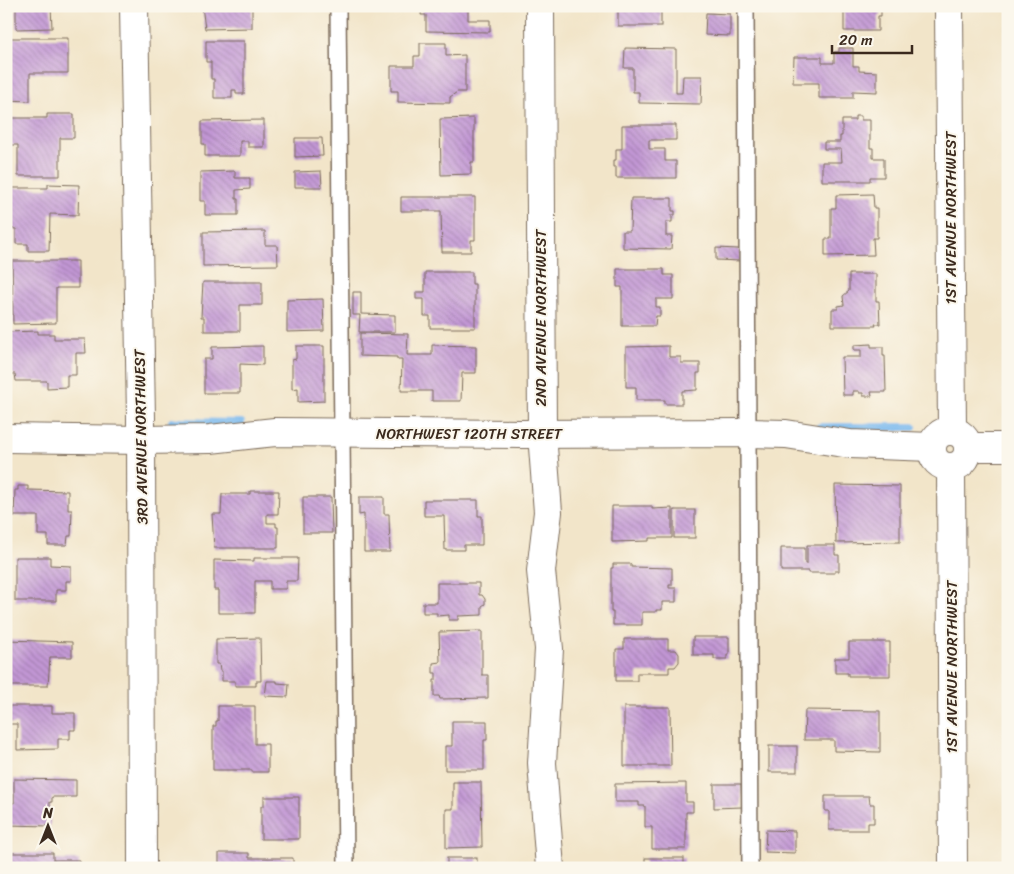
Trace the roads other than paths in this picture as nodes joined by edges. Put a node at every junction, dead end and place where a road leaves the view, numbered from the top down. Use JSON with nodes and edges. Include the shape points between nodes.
{"nodes":[{"id":1,"x":134,"y":6,"type":"edge"},
{"id":2,"x":338,"y":6,"type":"edge"},
{"id":3,"x":540,"y":6,"type":"edge"},
{"id":4,"x":746,"y":6,"type":"edge"},
{"id":5,"x":949,"y":6,"type":"edge"},
{"id":6,"x":341,"y":433,"type":"junction"},
{"id":7,"x":747,"y":433,"type":"junction"},
{"id":8,"x":542,"y":434,"type":"junction"},
{"id":9,"x":6,"y":438,"type":"edge"},
{"id":10,"x":141,"y":440,"type":"junction"},
{"id":11,"x":951,"y":441,"type":"junction"},
{"id":12,"x":1008,"y":447,"type":"edge"},
{"id":13,"x":142,"y":868,"type":"edge"},
{"id":14,"x":346,"y":868,"type":"edge"},
{"id":15,"x":550,"y":868,"type":"edge"},
{"id":16,"x":750,"y":868,"type":"edge"},
{"id":17,"x":952,"y":868,"type":"edge"}],
"edges":[{"from":1,"to":10,"type":"street","name":"3RD AVENUE NORTHWEST"},
{"from":2,"to":6,"type":"lane"},
{"from":3,"to":8,"type":"street","name":"2ND AVENUE NORTHWEST"},
{"from":4,"to":7,"type":"lane"},
{"from":5,"to":11,"type":"street","name":"1ST AVENUE NORTHWEST"},
{"from":6,"to":8,"type":"street","name":"NORTHWEST 120TH STREET"},
{"from":6,"to":10,"type":"street","name":"NORTHWEST 120TH STREET","via":[[275,432],[210,439]]},
{"from":6,"to":14,"type":"lane"},
{"from":7,"to":8,"type":"street","name":"NORTHWEST 120TH STREET"},
{"from":7,"to":11,"type":"street","name":"NORTHWEST 120TH STREET","via":[[786,434],[858,444]]},
{"from":7,"to":16,"type":"lane"},
{"from":8,"to":15,"type":"street","name":"2ND AVENUE NORTHWEST","via":[[548,512],[540,571],[549,649],[542,762]]},
{"from":9,"to":10,"type":"street","name":"NORTHWEST 120TH STREET"},
{"from":10,"to":13,"type":"street","name":"3RD AVENUE NORTHWEST"},
{"from":11,"to":12,"type":"street","name":"NORTHWEST 120TH STREET"},
{"from":11,"to":17,"type":"street","name":"1ST AVENUE NORTHWEST","via":[[967,456],[964,462],[951,467]]}]}
